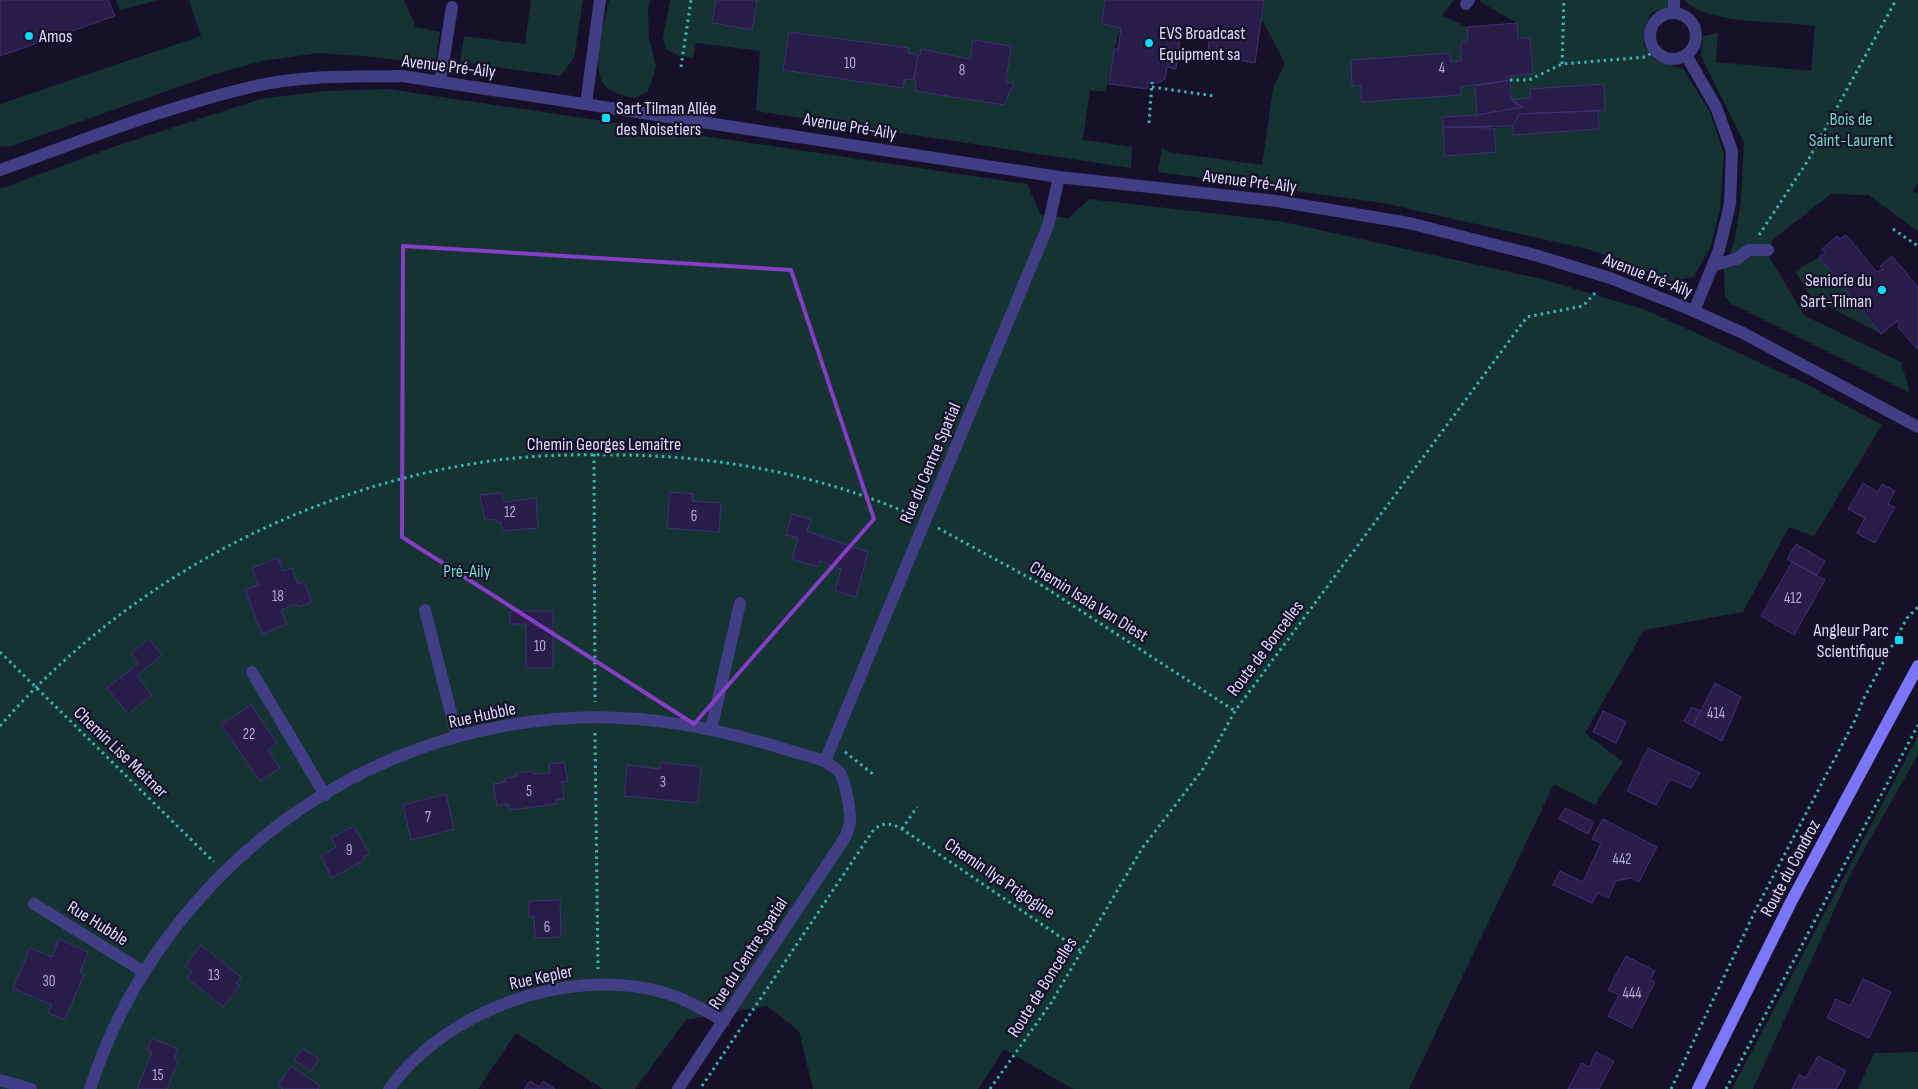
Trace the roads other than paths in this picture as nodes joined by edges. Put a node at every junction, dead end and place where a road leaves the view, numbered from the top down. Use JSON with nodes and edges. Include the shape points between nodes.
{"nodes":[{"id":1,"x":600,"y":0,"type":"edge"},
{"id":2,"x":1674,"y":0,"type":"edge"},
{"id":3,"x":452,"y":7,"type":"dead end"},
{"id":4,"x":1674,"y":13,"type":"junction"},
{"id":5,"x":1686,"y":55,"type":"junction"},
{"id":6,"x":440,"y":82,"type":"junction"},
{"id":7,"x":586,"y":104,"type":"junction"},
{"id":8,"x":0,"y":170,"type":"edge"},
{"id":9,"x":1059,"y":177,"type":"junction"},
{"id":10,"x":1768,"y":250,"type":"dead end"},
{"id":11,"x":1714,"y":265,"type":"junction"},
{"id":12,"x":1694,"y":312,"type":"junction"},
{"id":13,"x":1918,"y":427,"type":"edge"},
{"id":14,"x":740,"y":603,"type":"dead end"},
{"id":15,"x":425,"y":610,"type":"dead end"},
{"id":16,"x":1918,"y":666,"type":"edge"},
{"id":17,"x":252,"y":672,"type":"dead end"},
{"id":18,"x":711,"y":730,"type":"junction"},
{"id":19,"x":457,"y":737,"type":"junction"},
{"id":20,"x":825,"y":761,"type":"junction"},
{"id":21,"x":325,"y":795,"type":"junction"},
{"id":22,"x":846,"y":836,"type":"joint"},
{"id":23,"x":34,"y":904,"type":"dead end"},
{"id":24,"x":144,"y":972,"type":"junction"},
{"id":25,"x":724,"y":1021,"type":"junction"},
{"id":26,"x":0,"y":1080,"type":"edge"},
{"id":27,"x":31,"y":1089,"type":"edge"},
{"id":28,"x":90,"y":1089,"type":"edge"},
{"id":29,"x":389,"y":1089,"type":"edge"},
{"id":30,"x":678,"y":1089,"type":"edge"},
{"id":31,"x":1698,"y":1089,"type":"edge"}],
"edges":[{"from":1,"to":7,"type":"street"},
{"from":2,"to":4,"type":"street"},
{"from":3,"to":6,"type":"street"},
{"from":4,"to":5,"type":"street","via":[[1690,20],[1696,34],[1692,49]]},
{"from":4,"to":5,"type":"street","via":[[1661,16],[1651,28],[1650,36],[1655,50],[1670,59]]},
{"from":5,"to":11,"type":"street","name":"Avenue Pré-Aily","via":[[1716,107],[1732,151],[1730,204]]},
{"from":6,"to":7,"type":"street","name":"Avenue Pré-Aily"},
{"from":6,"to":8,"type":"street","name":"Avenue Pré-Aily","via":[[402,76],[311,78],[256,86],[181,107]]},
{"from":7,"to":9,"type":"street","name":"Avenue Pré-Aily"},
{"from":9,"to":12,"type":"street","name":"Avenue Pré-Aily","via":[[1277,201],[1409,223],[1610,278]]},
{"from":9,"to":20,"type":"street","name":"Rue du Centre Spatial","via":[[1048,226]]},
{"from":10,"to":11,"type":"street","via":[[1750,250],[1736,259]]},
{"from":11,"to":12,"type":"street","name":"Avenue Pré-Aily"},
{"from":12,"to":13,"type":"street","name":"Avenue Pré-Aily","via":[[1743,333]]},
{"from":14,"to":18,"type":"street"},
{"from":15,"to":19,"type":"street"},
{"from":16,"to":31,"type":"main road","name":"Route du Condroz","via":[[1791,902]]},
{"from":17,"to":21,"type":"street"},
{"from":18,"to":19,"type":"street","name":"Rue Hubble","via":[[655,720],[558,719]]},
{"from":18,"to":20,"type":"street","name":"Rue Hubble"},
{"from":19,"to":21,"type":"street","name":"Rue Hubble","via":[[386,762]]},
{"from":20,"to":22,"type":"street","name":"Rue Hubble","via":[[841,774],[850,822]]},
{"from":21,"to":24,"type":"street","name":"Rue Hubble","via":[[288,819],[224,872],[182,919]]},
{"from":22,"to":25,"type":"street","name":"Rue du Centre Spatial"},
{"from":23,"to":24,"type":"street","name":"Rue Hubble"},
{"from":24,"to":28,"type":"street","name":"Rue Hubble","via":[[105,1047]]},
{"from":25,"to":29,"type":"street","name":"Rue Kepler","via":[[684,999],[660,991],[598,985],[549,990],[495,1007],[449,1033],[412,1063]]},
{"from":25,"to":30,"type":"street","name":"Rue du Centre Spatial"},
{"from":26,"to":27,"type":"street"}]}
